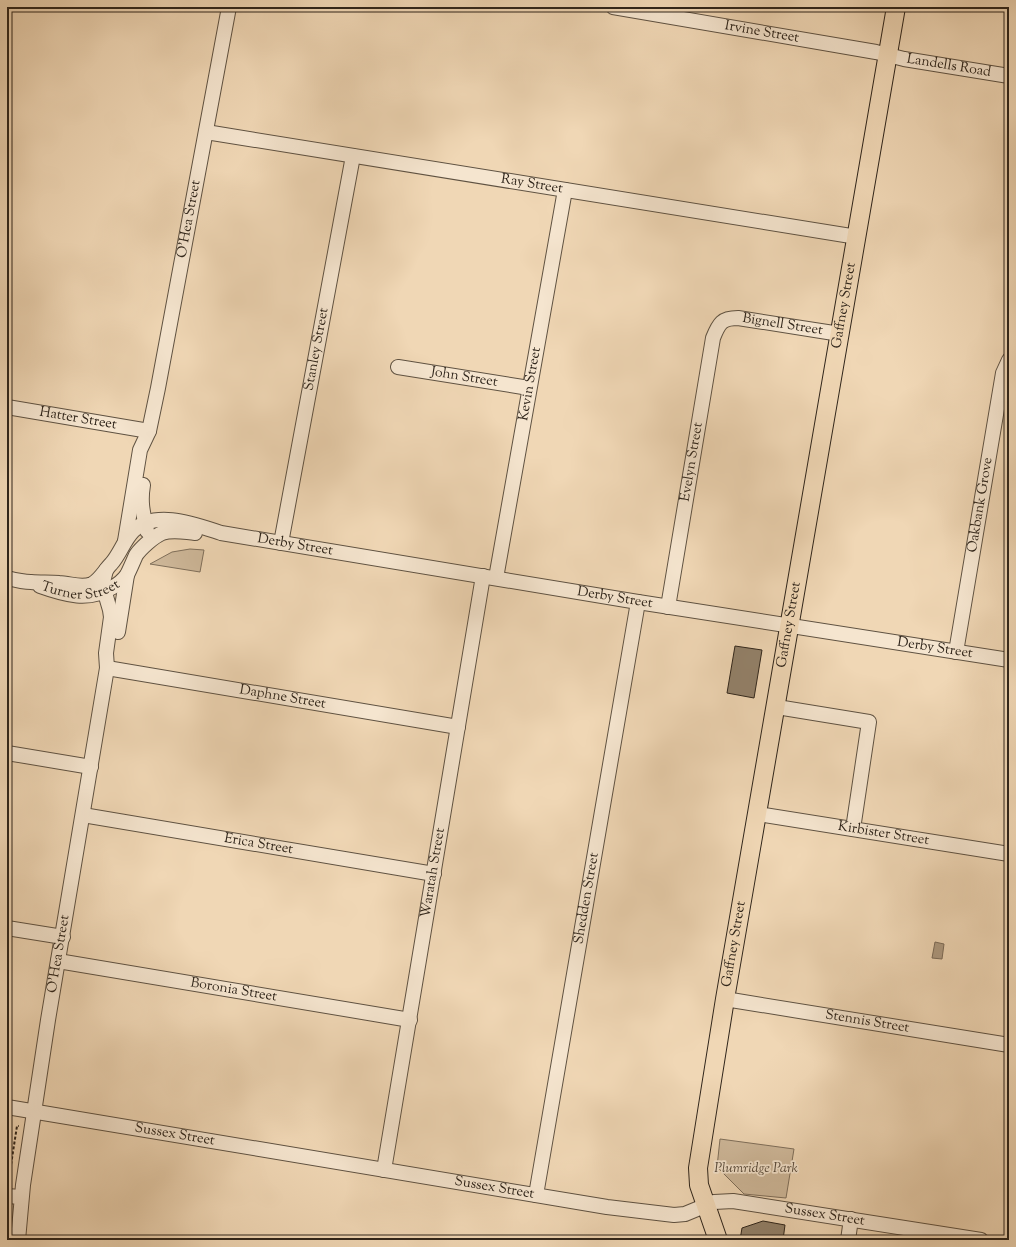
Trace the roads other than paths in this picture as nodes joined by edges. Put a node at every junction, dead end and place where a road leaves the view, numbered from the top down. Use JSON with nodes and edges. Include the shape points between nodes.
{"nodes":[{"id":1,"x":229,"y":7,"type":"edge"},
{"id":2,"x":613,"y":7,"type":"edge"},
{"id":3,"x":896,"y":7,"type":"edge"},
{"id":4,"x":888,"y":56,"type":"junction"},
{"id":5,"x":1009,"y":76,"type":"edge"},
{"id":6,"x":206,"y":132,"type":"junction"},
{"id":7,"x":353,"y":156,"type":"junction"},
{"id":8,"x":565,"y":190,"type":"junction"},
{"id":9,"x":857,"y":237,"type":"junction"},
{"id":10,"x":724,"y":320,"type":"joint"},
{"id":11,"x":840,"y":334,"type":"junction"},
{"id":12,"x":1009,"y":360,"type":"edge"},
{"id":13,"x":398,"y":367,"type":"dead end"},
{"id":14,"x":529,"y":388,"type":"junction"},
{"id":15,"x":7,"y":407,"type":"edge"},
{"id":16,"x":149,"y":431,"type":"junction"},
{"id":17,"x":145,"y":523,"type":"junction"},
{"id":18,"x":221,"y":533,"type":"junction"},
{"id":19,"x":281,"y":543,"type":"junction"},
{"id":20,"x":124,"y":545,"type":"junction"},
{"id":21,"x":138,"y":553,"type":"junction"},
{"id":22,"x":106,"y":569,"type":"junction"},
{"id":23,"x":127,"y":575,"type":"junction"},
{"id":24,"x":490,"y":577,"type":"junction"},
{"id":25,"x":7,"y":578,"type":"edge"},
{"id":26,"x":30,"y":582,"type":"junction"},
{"id":27,"x":104,"y":593,"type":"junction"},
{"id":28,"x":638,"y":602,"type":"junction"},
{"id":29,"x":668,"y":607,"type":"junction"},
{"id":30,"x":790,"y":626,"type":"junction"},
{"id":31,"x":956,"y":652,"type":"junction"},
{"id":32,"x":1009,"y":660,"type":"edge"},
{"id":33,"x":108,"y":668,"type":"junction"},
{"id":34,"x":776,"y":708,"type":"junction"},
{"id":35,"x":458,"y":727,"type":"junction"},
{"id":36,"x":7,"y":753,"type":"edge"},
{"id":37,"x":91,"y":767,"type":"junction"},
{"id":38,"x":758,"y":814,"type":"junction"},
{"id":39,"x":83,"y":815,"type":"junction"},
{"id":40,"x":853,"y":829,"type":"junction"},
{"id":41,"x":1009,"y":854,"type":"edge"},
{"id":42,"x":434,"y":874,"type":"junction"},
{"id":43,"x":7,"y":928,"type":"edge"},
{"id":44,"x":62,"y":937,"type":"junction"},
{"id":45,"x":58,"y":961,"type":"junction"},
{"id":46,"x":725,"y":999,"type":"junction"},
{"id":47,"x":410,"y":1020,"type":"junction"},
{"id":48,"x":1009,"y":1045,"type":"edge"},
{"id":49,"x":7,"y":1107,"type":"edge"},
{"id":50,"x":34,"y":1111,"type":"junction"},
{"id":51,"x":384,"y":1170,"type":"junction"},
{"id":52,"x":536,"y":1195,"type":"junction"},
{"id":53,"x":7,"y":1196,"type":"edge"},
{"id":54,"x":22,"y":1197,"type":"junction"},
{"id":55,"x":706,"y":1205,"type":"junction"},
{"id":56,"x":851,"y":1219,"type":"junction"},
{"id":57,"x":18,"y":1240,"type":"edge"},
{"id":58,"x":718,"y":1240,"type":"edge"},
{"id":59,"x":848,"y":1240,"type":"edge"},
{"id":60,"x":981,"y":1240,"type":"edge"}],
"edges":[{"from":1,"to":6,"type":"street","name":"O'Hea Street"},
{"from":2,"to":4,"type":"street","name":"Irvine Street"},
{"from":3,"to":4,"type":"main road","name":"Gaffney Street"},
{"from":4,"to":5,"type":"street","name":"Landells Road"},
{"from":4,"to":9,"type":"main road","name":"Gaffney Street"},
{"from":6,"to":7,"type":"street","name":"Ray Street"},
{"from":6,"to":16,"type":"street","name":"O'Hea Street"},
{"from":7,"to":8,"type":"street","name":"Ray Street"},
{"from":7,"to":19,"type":"street","name":"Stanley Street"},
{"from":8,"to":9,"type":"street","name":"Ray Street"},
{"from":8,"to":14,"type":"street","name":"Kevin Street"},
{"from":9,"to":11,"type":"main road","name":"Gaffney Street"},
{"from":10,"to":11,"type":"street","name":"Bignell Street","via":[[738,318]]},
{"from":10,"to":29,"type":"street","name":"Evelyn Street","via":[[713,338]]},
{"from":11,"to":30,"type":"main road","name":"Gaffney Street"},
{"from":12,"to":31,"type":"street","name":"Oakbank Grove","via":[[1003,373]]},
{"from":13,"to":14,"type":"street","name":"John Street"},
{"from":14,"to":24,"type":"street","name":"Kevin Street"},
{"from":15,"to":16,"type":"street","name":"Hatter Street"},
{"from":16,"to":17,"type":"street","name":"O'Hea Street","via":[[149,451],[141,498]]},
{"from":16,"to":20,"type":"street","name":"O'Hea Street","via":[[140,450]]},
{"from":17,"to":18,"type":"street","name":"Derby Street","via":[[174,521]]},
{"from":17,"to":20,"type":"street","via":[[132,532]]},
{"from":17,"to":21,"type":"street","name":"O'Hea Street","via":[[148,535]]},
{"from":18,"to":19,"type":"street","name":"Derby Street"},
{"from":18,"to":21,"type":"street","name":"Derby Street","via":[[168,532],[160,534]]},
{"from":19,"to":24,"type":"street","name":"Derby Street"},
{"from":20,"to":22,"type":"street","name":"Turner Street"},
{"from":21,"to":23,"type":"street","name":"Derby Street"},
{"from":22,"to":26,"type":"street","name":"Turner Street","via":[[99,579],[86,586],[60,582]]},
{"from":22,"to":27,"type":"street","name":"O'Hea Street"},
{"from":23,"to":27,"type":"street","name":"Turner Street"},
{"from":23,"to":33,"type":"street","name":"O'Hea Street","via":[[114,655]]},
{"from":24,"to":28,"type":"street","name":"Derby Street"},
{"from":24,"to":35,"type":"street","name":"Waratah Street"},
{"from":25,"to":26,"type":"street","name":"Turner Street"},
{"from":26,"to":27,"type":"street","name":"Turner Street","via":[[65,594],[83,596]]},
{"from":27,"to":33,"type":"street","name":"O'Hea Street","via":[[111,617],[106,653]]},
{"from":28,"to":29,"type":"street","name":"Derby Street"},
{"from":28,"to":52,"type":"street","name":"Shedden Street"},
{"from":29,"to":30,"type":"street","name":"Derby Street"},
{"from":30,"to":31,"type":"street","name":"Derby Street"},
{"from":30,"to":34,"type":"main road","name":"Gaffney Street"},
{"from":31,"to":32,"type":"street","name":"Derby Street"},
{"from":33,"to":35,"type":"street","name":"Daphne Street"},
{"from":33,"to":37,"type":"street","name":"O'Hea Street"},
{"from":34,"to":38,"type":"main road","name":"Gaffney Street"},
{"from":34,"to":40,"type":"street","via":[[869,722]]},
{"from":35,"to":42,"type":"street","name":"Waratah Street"},
{"from":36,"to":37,"type":"street"},
{"from":37,"to":39,"type":"street","name":"O'Hea Street"},
{"from":38,"to":40,"type":"street","name":"Kirbister Street"},
{"from":38,"to":46,"type":"main road","name":"Gaffney Street"},
{"from":39,"to":42,"type":"street","name":"Erica Street"},
{"from":39,"to":44,"type":"street","name":"O'Hea Street"},
{"from":40,"to":41,"type":"street","name":"Kirbister Street"},
{"from":42,"to":47,"type":"street","name":"Waratah Street"},
{"from":43,"to":44,"type":"street"},
{"from":44,"to":45,"type":"street","name":"O'Hea Street"},
{"from":45,"to":47,"type":"street","name":"Boronia Street"},
{"from":45,"to":50,"type":"street","name":"O'Hea Street"},
{"from":46,"to":48,"type":"street","name":"Stennis Street"},
{"from":46,"to":55,"type":"main road","name":"Gaffney Street","via":[[698,1170],[699,1185]]},
{"from":47,"to":51,"type":"street","name":"Waratah Street"},
{"from":49,"to":50,"type":"street","name":"Sussex Street"},
{"from":50,"to":51,"type":"street","name":"Sussex Street"},
{"from":50,"to":54,"type":"street","name":"O'Hea Street"},
{"from":51,"to":52,"type":"street","name":"Sussex Street"},
{"from":52,"to":55,"type":"street","name":"Sussex Street","via":[[674,1215],[685,1214]]},
{"from":53,"to":54,"type":"street"},
{"from":54,"to":57,"type":"street","name":"O'Hea Street"},
{"from":55,"to":56,"type":"street","name":"Sussex Street","via":[[733,1201]]},
{"from":55,"to":58,"type":"main road","name":"Gaffney Street"},
{"from":56,"to":59,"type":"street"},
{"from":56,"to":60,"type":"street","name":"Sussex Street"}]}
